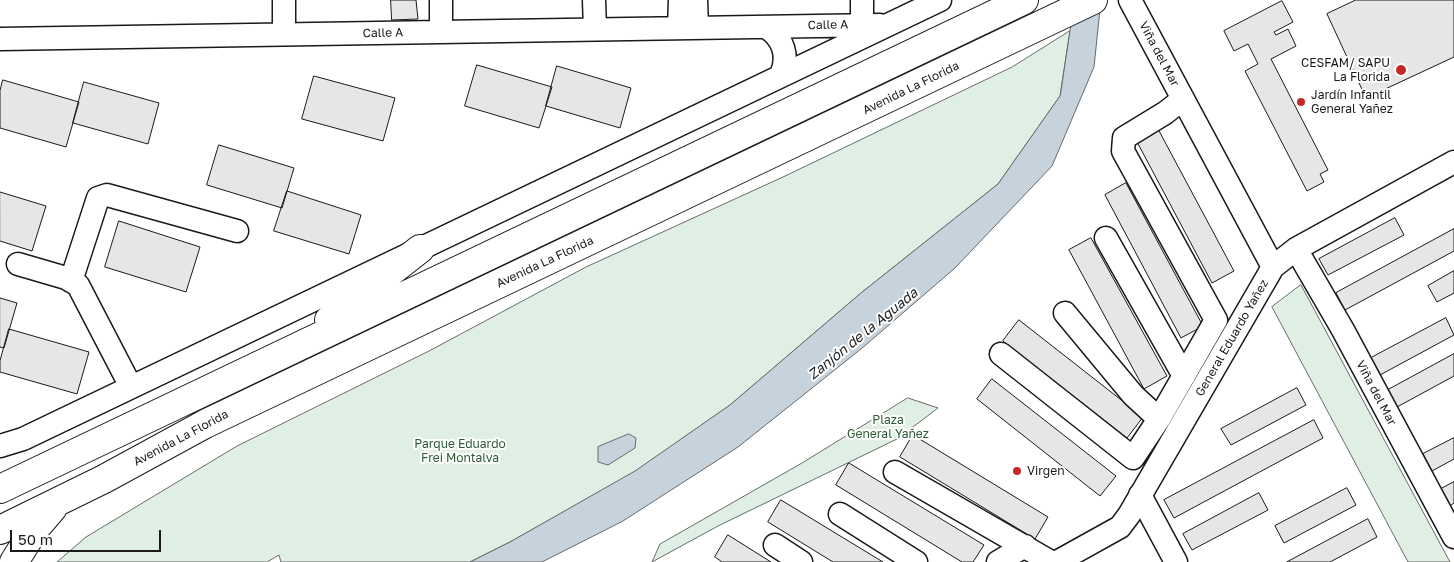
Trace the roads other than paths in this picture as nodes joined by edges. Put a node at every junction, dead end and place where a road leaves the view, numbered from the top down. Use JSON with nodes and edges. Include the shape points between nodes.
{"nodes":[{"id":1,"x":284,"y":0,"type":"edge"},
{"id":2,"x":441,"y":0,"type":"edge"},
{"id":3,"x":594,"y":0,"type":"edge"},
{"id":4,"x":680,"y":0,"type":"edge"},
{"id":5,"x":696,"y":0,"type":"edge"},
{"id":6,"x":862,"y":0,"type":"edge"},
{"id":7,"x":940,"y":0,"type":"edge"},
{"id":8,"x":1024,"y":0,"type":"edge"},
{"id":9,"x":1093,"y":0,"type":"edge"},
{"id":10,"x":1130,"y":0,"type":"edge"},
{"id":11,"x":889,"y":24,"type":"junction"},
{"id":12,"x":862,"y":25,"type":"junction"},
{"id":13,"x":766,"y":27,"type":"junction"},
{"id":14,"x":688,"y":28,"type":"junction"},
{"id":15,"x":595,"y":29,"type":"junction"},
{"id":16,"x":441,"y":32,"type":"junction"},
{"id":17,"x":284,"y":34,"type":"junction"},
{"id":18,"x":0,"y":39,"type":"edge"},
{"id":19,"x":781,"y":75,"type":"junction"},
{"id":20,"x":1183,"y":99,"type":"junction"},
{"id":21,"x":1454,"y":162,"type":"edge"},
{"id":22,"x":237,"y":231,"type":"dead end"},
{"id":23,"x":1106,"y":238,"type":"dead end"},
{"id":24,"x":420,"y":249,"type":"junction"},
{"id":25,"x":1296,"y":249,"type":"junction"},
{"id":26,"x":18,"y":264,"type":"dead end"},
{"id":27,"x":1273,"y":267,"type":"junction"},
{"id":28,"x":71,"y":281,"type":"junction"},
{"id":29,"x":1065,"y":312,"type":"dead end"},
{"id":30,"x":286,"y":354,"type":"junction"},
{"id":31,"x":1001,"y":354,"type":"dead end"},
{"id":32,"x":1184,"y":376,"type":"junction"},
{"id":33,"x":131,"y":387,"type":"junction"},
{"id":34,"x":1159,"y":419,"type":"junction"},
{"id":35,"x":0,"y":446,"type":"edge"},
{"id":36,"x":895,"y":472,"type":"dead end"},
{"id":37,"x":0,"y":489,"type":"edge"},
{"id":38,"x":1140,"y":495,"type":"junction"},
{"id":39,"x":62,"y":500,"type":"junction"},
{"id":40,"x":840,"y":514,"type":"dead end"},
{"id":41,"x":0,"y":530,"type":"edge"},
{"id":42,"x":1454,"y":538,"type":"edge"},
{"id":43,"x":775,"y":545,"type":"dead end"},
{"id":44,"x":1025,"y":546,"type":"junction"},
{"id":45,"x":14,"y":562,"type":"edge"},
{"id":46,"x":801,"y":562,"type":"edge"},
{"id":47,"x":916,"y":562,"type":"edge"},
{"id":48,"x":998,"y":562,"type":"edge"},
{"id":49,"x":1051,"y":562,"type":"edge"},
{"id":50,"x":1057,"y":562,"type":"edge"},
{"id":51,"x":1176,"y":562,"type":"edge"}],
"edges":[{"from":1,"to":17,"type":"street"},
{"from":2,"to":16,"type":"street"},
{"from":3,"to":15,"type":"street"},
{"from":4,"to":14,"type":"street"},
{"from":5,"to":14,"type":"street"},
{"from":6,"to":12,"type":"street"},
{"from":7,"to":11,"type":"street"},
{"from":8,"to":30,"type":"main road"},
{"from":9,"to":39,"type":"main road","name":"Avenida La Florida","via":[[205,424]]},
{"from":10,"to":20,"type":"street","name":"Viña del Mar"},
{"from":11,"to":12,"type":"street","name":"Calle A"},
{"from":11,"to":19,"type":"street"},
{"from":12,"to":13,"type":"street","name":"Calle A"},
{"from":13,"to":14,"type":"street","name":"Calle A"},
{"from":13,"to":19,"type":"street","via":[[779,38],[784,51],[785,65]]},
{"from":14,"to":15,"type":"street","name":"Calle A"},
{"from":15,"to":16,"type":"street","name":"Calle A"},
{"from":16,"to":17,"type":"street","name":"Calle A"},
{"from":17,"to":18,"type":"street","name":"Calle A"},
{"from":19,"to":24,"type":"street"},
{"from":20,"to":27,"type":"street","name":"Viña del Mar"},
{"from":20,"to":32,"type":"street","via":[[1124,138],[1123,152],[1216,320]]},
{"from":21,"to":25,"type":"street","name":"General Eduardo Yañez"},
{"from":22,"to":28,"type":"street","via":[[107,195],[98,198]]},
{"from":23,"to":32,"type":"street"},
{"from":24,"to":30,"type":"main road"},
{"from":24,"to":33,"type":"street"},
{"from":25,"to":27,"type":"street","name":"General Eduardo Yañez"},
{"from":25,"to":42,"type":"street","name":"Viña del Mar"},
{"from":26,"to":28,"type":"street"},
{"from":27,"to":38,"type":"street","name":"General Eduardo Yañez"},
{"from":28,"to":33,"type":"street","via":[[78,285]]},
{"from":29,"to":34,"type":"street","via":[[1133,395]]},
{"from":30,"to":37,"type":"main road"},
{"from":31,"to":34,"type":"street","via":[[1133,458]]},
{"from":32,"to":34,"type":"street"},
{"from":33,"to":35,"type":"street","via":[[22,439]]},
{"from":36,"to":44,"type":"street"},
{"from":38,"to":50,"type":"street","name":"General Eduardo Yañez","via":[[1120,527]]},
{"from":38,"to":51,"type":"street"},
{"from":39,"to":41,"type":"main road","name":"Avenida La Florida"},
{"from":39,"to":45,"type":"main road","via":[[34,530]]},
{"from":40,"to":47,"type":"street"},
{"from":43,"to":46,"type":"street"},
{"from":44,"to":48,"type":"street"},
{"from":44,"to":49,"type":"street"}]}
